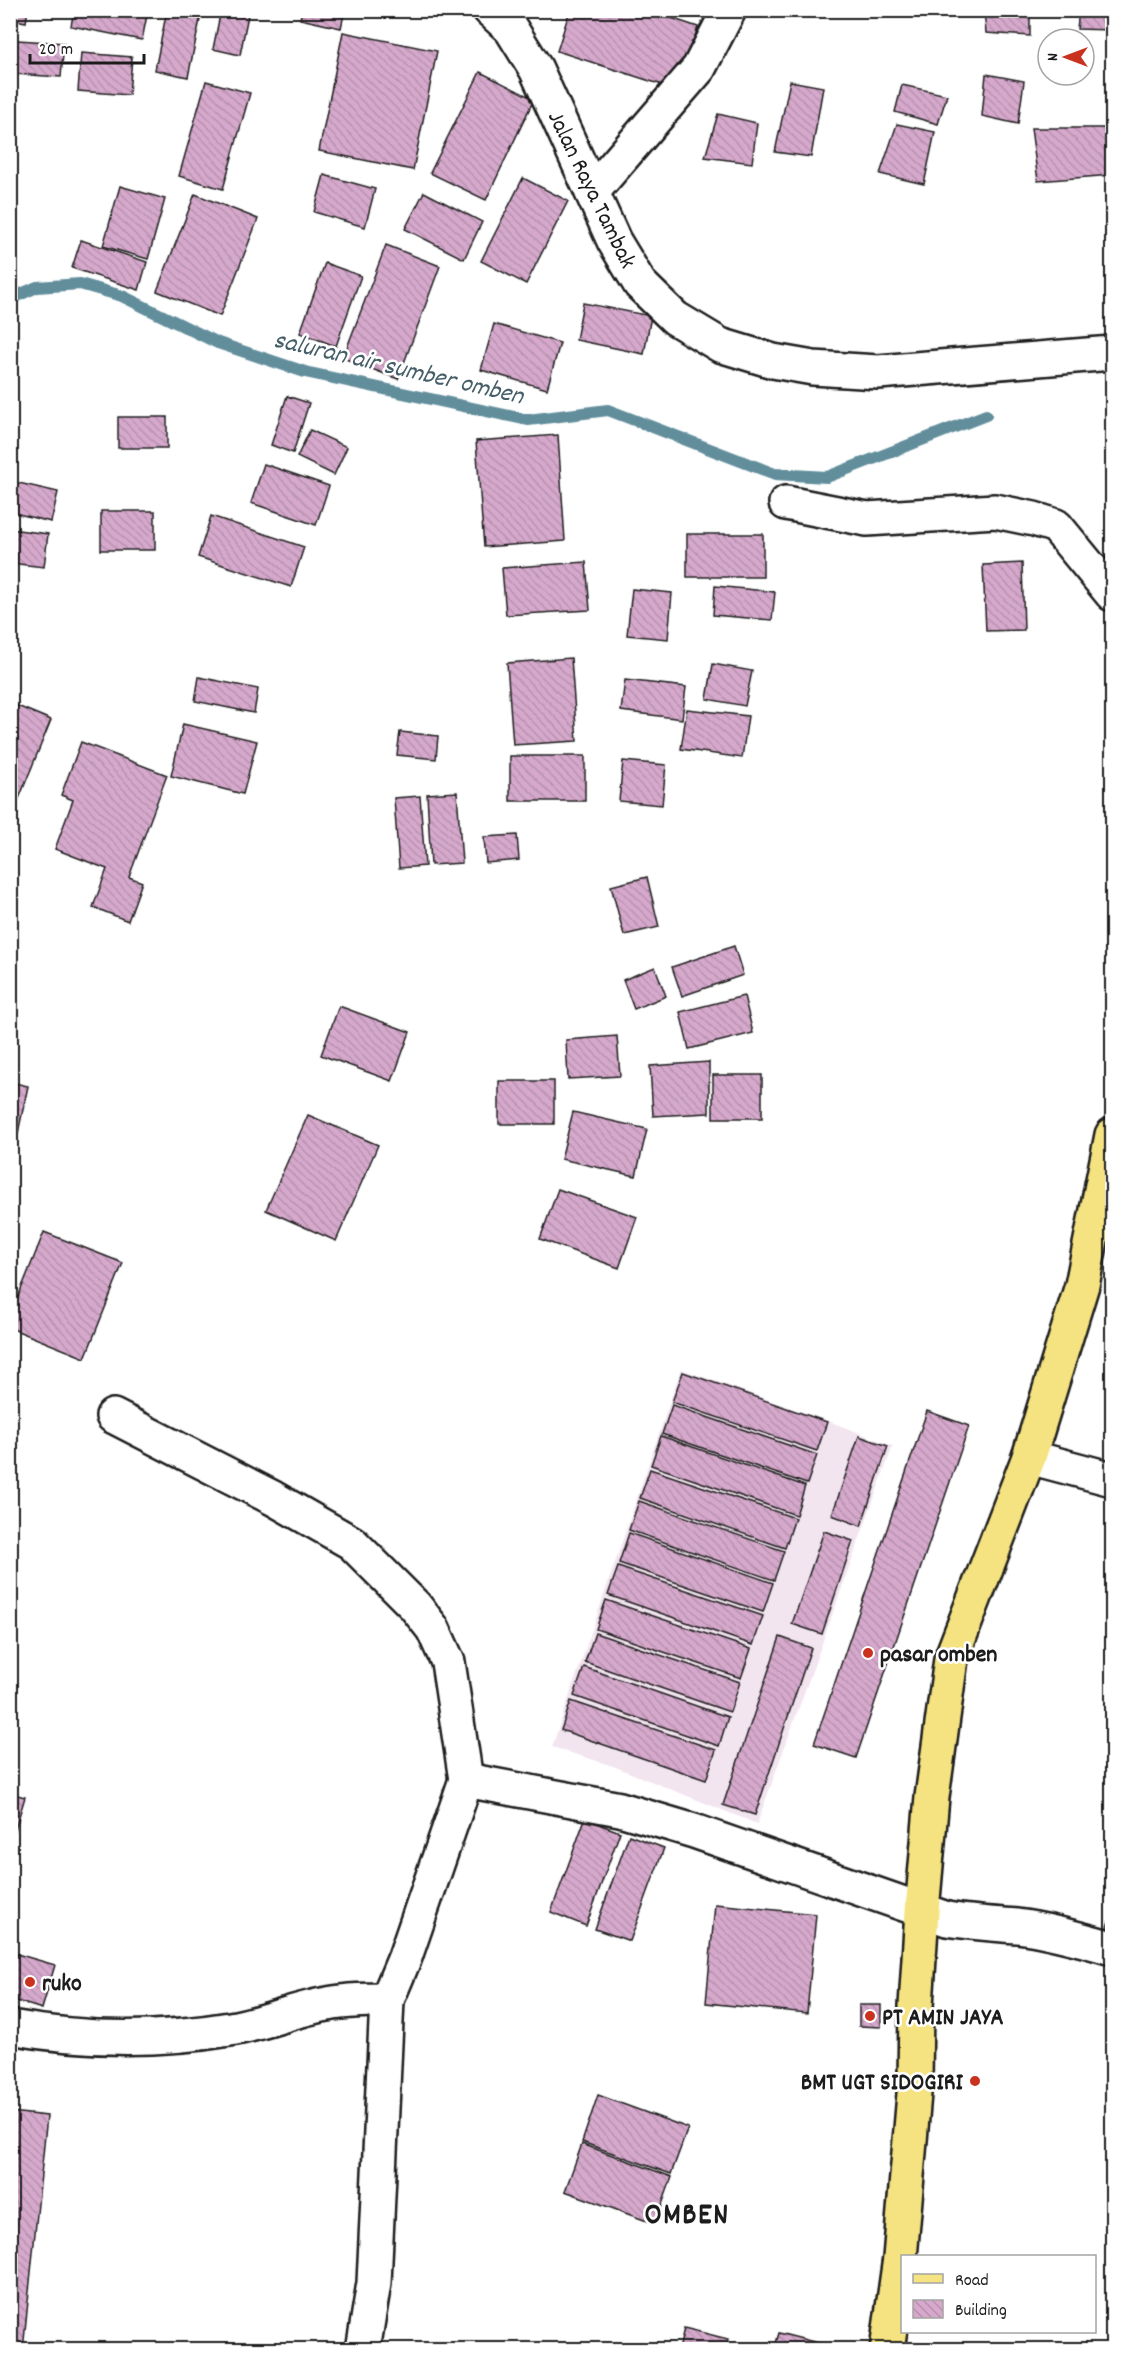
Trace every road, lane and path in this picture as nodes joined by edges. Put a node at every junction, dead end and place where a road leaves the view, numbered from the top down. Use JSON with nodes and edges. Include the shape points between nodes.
{"nodes":[{"id":1,"x":490,"y":10,"type":"edge"},
{"id":2,"x":729,"y":10,"type":"edge"},
{"id":3,"x":592,"y":192,"type":"junction"},
{"id":4,"x":1113,"y":353,"type":"edge"},
{"id":5,"x":786,"y":503,"type":"dead end"},
{"id":6,"x":1113,"y":594,"type":"edge"},
{"id":7,"x":1113,"y":1135,"type":"edge"},
{"id":8,"x":113,"y":1416,"type":"dead end"},
{"id":9,"x":1029,"y":1457,"type":"junction"},
{"id":10,"x":1113,"y":1479,"type":"edge"},
{"id":11,"x":466,"y":1780,"type":"junction"},
{"id":12,"x":922,"y":1911,"type":"junction"},
{"id":13,"x":1113,"y":1948,"type":"edge"},
{"id":14,"x":387,"y":2000,"type":"junction"},
{"id":15,"x":10,"y":2027,"type":"edge"},
{"id":16,"x":363,"y":2349,"type":"edge"},
{"id":17,"x":887,"y":2349,"type":"edge"}],
"edges":[{"from":1,"to":3,"type":"street","name":"Jalan Raya Tambak","via":[[511,29],[536,69]]},
{"from":2,"to":3,"type":"street","via":[[699,68]]},
{"from":3,"to":4,"type":"street","name":"Jalan Raya Tambak","via":[[614,241],[640,284],[675,318],[720,345],[773,362],[878,372]]},
{"from":5,"to":6,"type":"street","via":[[867,519],[995,511],[1034,519],[1056,526]]},
{"from":7,"to":9,"type":"main road","via":[[1082,1285]]},
{"from":8,"to":11,"type":"street","via":[[352,1543],[415,1606],[433,1629],[448,1662]]},
{"from":9,"to":10,"type":"street"},
{"from":9,"to":12,"type":"main road","via":[[951,1659],[932,1797]]},
{"from":11,"to":12,"type":"street","via":[[620,1809]]},
{"from":11,"to":14,"type":"street"},
{"from":12,"to":13,"type":"street","via":[[975,1924],[1018,1926]]},
{"from":12,"to":17,"type":"main road","via":[[915,2082],[900,2258]]},
{"from":14,"to":15,"type":"street","via":[[326,2004],[231,2029],[166,2037],[98,2037]]},
{"from":14,"to":16,"type":"street","via":[[375,2283]]}]}
